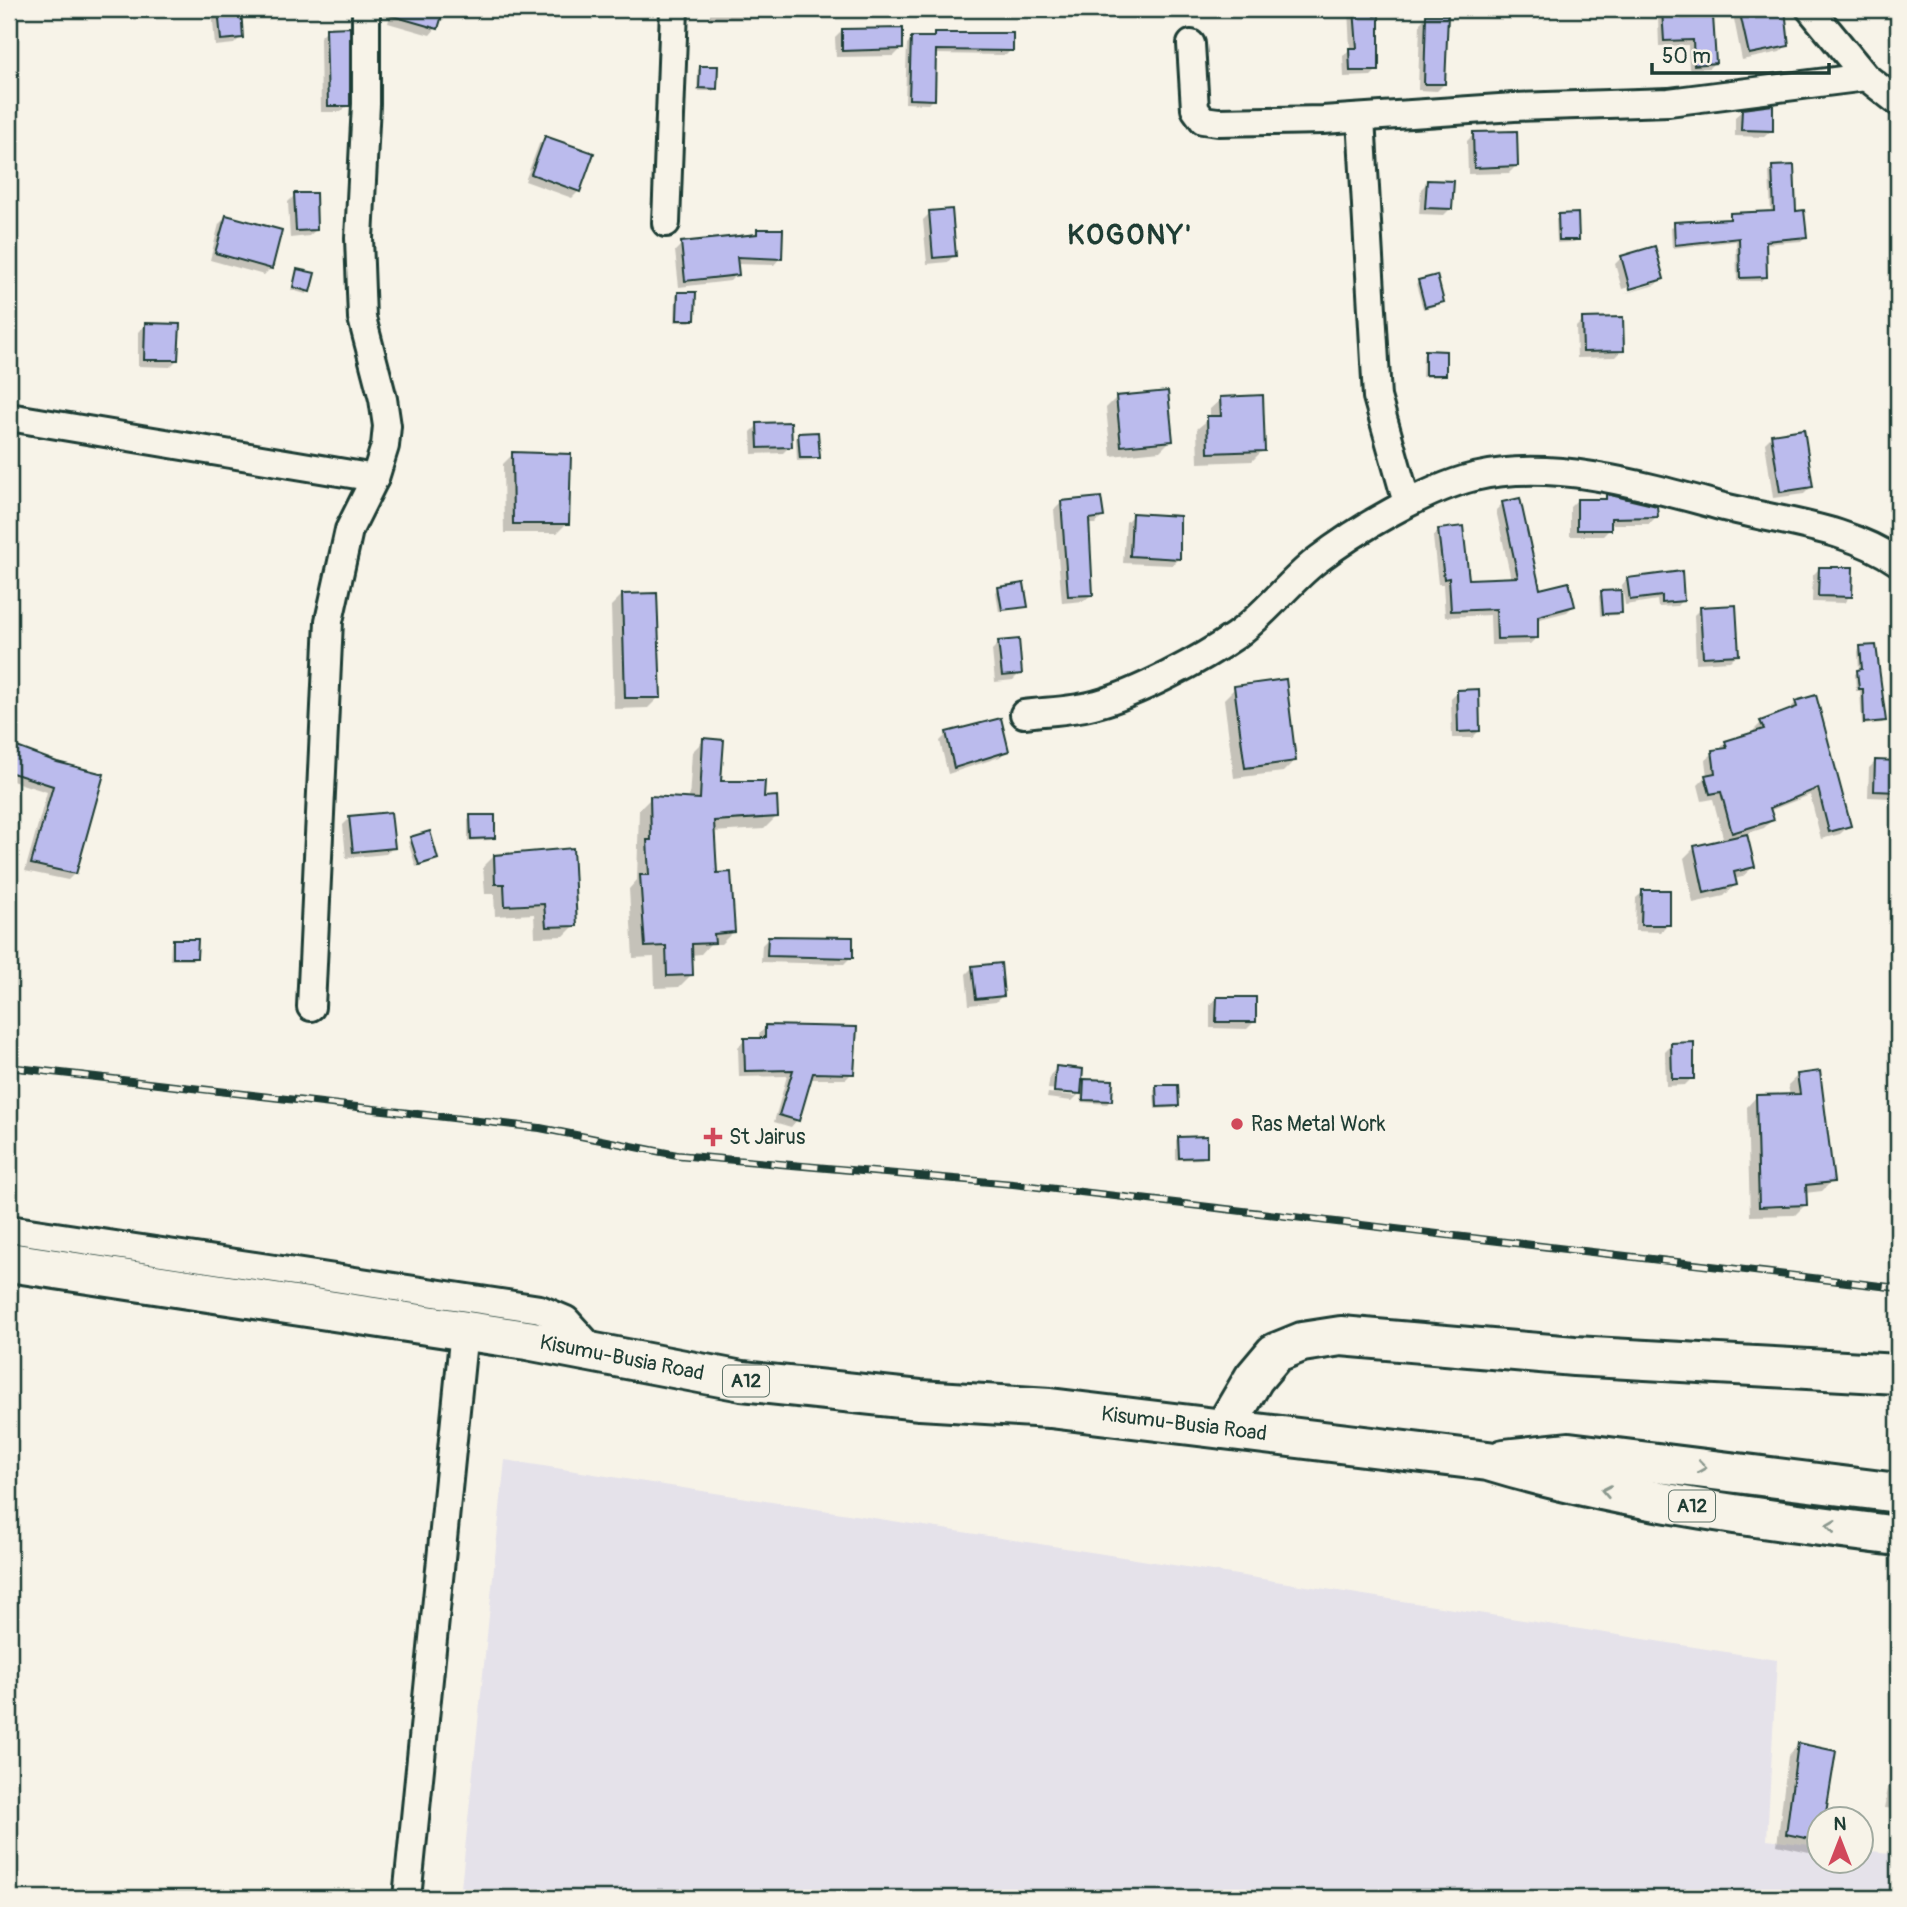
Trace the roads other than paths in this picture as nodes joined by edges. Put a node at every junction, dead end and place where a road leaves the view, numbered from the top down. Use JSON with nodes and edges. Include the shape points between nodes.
{"nodes":[{"id":1,"x":366,"y":9,"type":"edge"},
{"id":2,"x":674,"y":9,"type":"edge"},
{"id":3,"x":1810,"y":9,"type":"edge"},
{"id":4,"x":1191,"y":44,"type":"dead end"},
{"id":5,"x":1866,"y":77,"type":"junction"},
{"id":6,"x":1898,"y":102,"type":"edge"},
{"id":7,"x":1361,"y":118,"type":"junction"},
{"id":8,"x":666,"y":223,"type":"dead end"},
{"id":9,"x":9,"y":417,"type":"edge"},
{"id":10,"x":375,"y":478,"type":"junction"},
{"id":11,"x":1407,"y":503,"type":"junction"},
{"id":12,"x":1898,"y":562,"type":"edge"},
{"id":13,"x":1024,"y":714,"type":"dead end"},
{"id":14,"x":311,"y":1007,"type":"dead end"},
{"id":15,"x":9,"y":1230,"type":"edge"},
{"id":16,"x":9,"y":1262,"type":"edge"},
{"id":17,"x":464,"y":1330,"type":"junction"},
{"id":18,"x":594,"y":1351,"type":"junction"},
{"id":19,"x":1898,"y":1374,"type":"edge"},
{"id":20,"x":1224,"y":1429,"type":"junction"},
{"id":21,"x":1488,"y":1461,"type":"junction"},
{"id":22,"x":1898,"y":1493,"type":"edge"},
{"id":23,"x":1898,"y":1536,"type":"edge"},
{"id":24,"x":407,"y":1898,"type":"edge"}],
"edges":[{"from":1,"to":10,"type":"street","via":[[359,238],[362,318],[387,426]]},
{"from":2,"to":8,"type":"street"},
{"from":3,"to":5,"type":"street"},
{"from":4,"to":7,"type":"street","via":[[1195,109],[1203,120]]},
{"from":5,"to":6,"type":"street"},
{"from":5,"to":7,"type":"street","via":[[1669,102]]},
{"from":7,"to":11,"type":"street","via":[[1377,397]]},
{"from":9,"to":10,"type":"street"},
{"from":10,"to":14,"type":"street","via":[[349,530],[328,621]]},
{"from":11,"to":12,"type":"street","via":[[1475,477],[1555,470],[1647,486],[1757,517],[1840,534],[1873,545]]},
{"from":11,"to":13,"type":"street","via":[[1317,561],[1235,636],[1201,655],[1097,704]]},
{"from":15,"to":18,"type":"street","via":[[540,1309],[566,1320]]},
{"from":16,"to":17,"type":"main road","name":"Kisumu-Busia Road","number":"A12"},
{"from":17,"to":18,"type":"main road","name":"Kisumu-Busia Road","number":"A12"},
{"from":17,"to":24,"type":"street"},
{"from":18,"to":20,"type":"main road","name":"Kisumu-Busia Road","number":"A12","via":[[742,1381],[1050,1408]]},
{"from":19,"to":20,"type":"main road","via":[[1587,1357],[1341,1336],[1303,1342],[1275,1353],[1254,1378]]},
{"from":20,"to":21,"type":"main road","name":"Kisumu-Busia Road","number":"A12"},
{"from":21,"to":22,"type":"main road","number":"A12","one_way":true,"via":[[1569,1452]]},
{"from":23,"to":21,"type":"main road","number":"A12","one_way":true,"via":[[1652,1500],[1555,1481]]}]}
